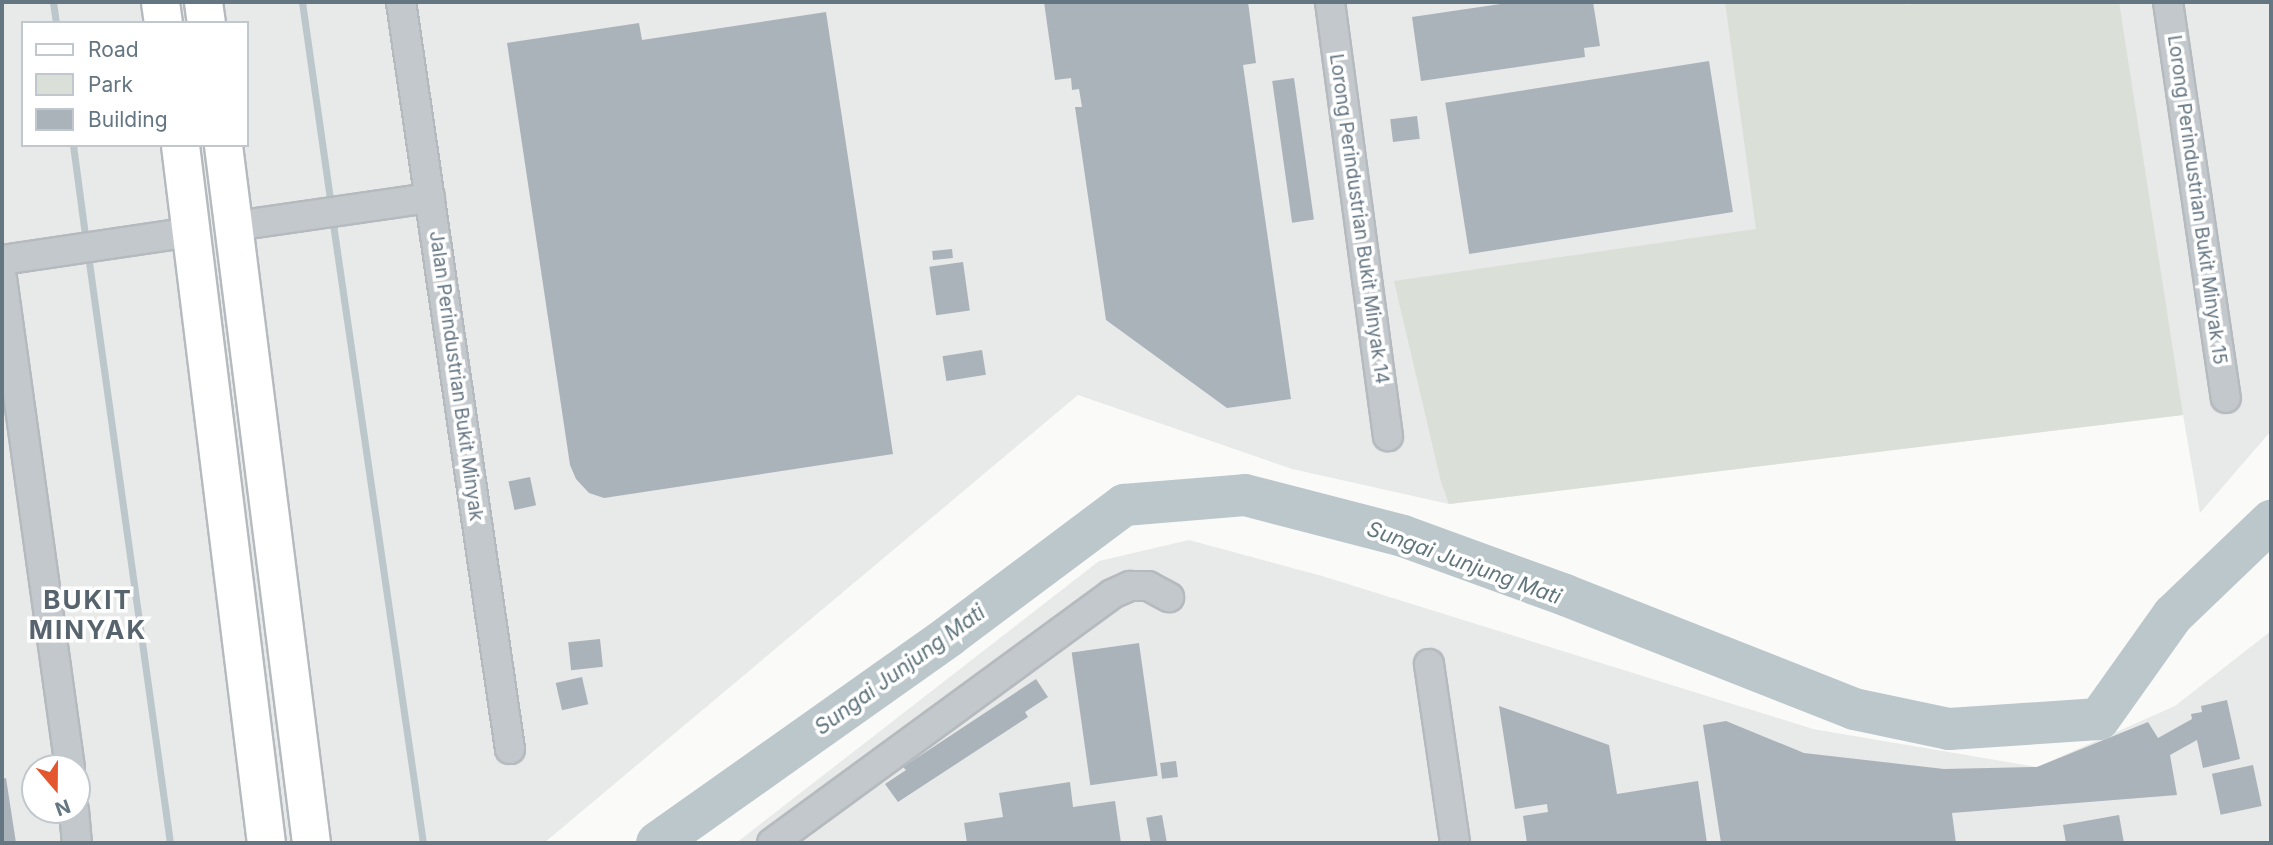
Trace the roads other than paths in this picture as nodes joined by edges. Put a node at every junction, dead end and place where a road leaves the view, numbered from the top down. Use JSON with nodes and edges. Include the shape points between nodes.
{"nodes":[{"id":1,"x":160,"y":2,"type":"edge"},
{"id":2,"x":203,"y":2,"type":"edge"},
{"id":3,"x":401,"y":2,"type":"edge"},
{"id":4,"x":1330,"y":2,"type":"edge"},
{"id":5,"x":2168,"y":2,"type":"edge"},
{"id":6,"x":163,"y":21,"type":"edge"},
{"id":7,"x":206,"y":21,"type":"edge"},
{"id":8,"x":180,"y":147,"type":"edge"},
{"id":9,"x":223,"y":147,"type":"edge"},
{"id":10,"x":430,"y":198,"type":"junction"},
{"id":11,"x":234,"y":226,"type":"junction"},
{"id":12,"x":192,"y":232,"type":"junction"},
{"id":13,"x":2,"y":260,"type":"edge"},
{"id":14,"x":2,"y":278,"type":"edge"},
{"id":15,"x":2226,"y":397,"type":"dead end"},
{"id":16,"x":1388,"y":436,"type":"dead end"},
{"id":17,"x":1169,"y":597,"type":"dead end"},
{"id":18,"x":1429,"y":664,"type":"dead end"},
{"id":19,"x":510,"y":749,"type":"dead end"},
{"id":20,"x":68,"y":754,"type":"edge"},
{"id":21,"x":76,"y":824,"type":"edge"},
{"id":22,"x":78,"y":843,"type":"edge"},
{"id":23,"x":266,"y":843,"type":"edge"},
{"id":24,"x":312,"y":843,"type":"edge"},
{"id":25,"x":772,"y":843,"type":"edge"},
{"id":26,"x":1455,"y":843,"type":"edge"}],
"edges":[{"from":1,"to":6,"type":"main road"},
{"from":2,"to":7,"type":"main road"},
{"from":3,"to":10,"type":"street","name":"Jalan Perindustrian Bukit Minyak"},
{"from":4,"to":16,"type":"street","name":"Lorong Perindustrian Bukit Minyak 14"},
{"from":5,"to":15,"type":"street","name":"Lorong Perindustrian Bukit Minyak 15"},
{"from":8,"to":12,"type":"main road"},
{"from":9,"to":11,"type":"main road"},
{"from":10,"to":11,"type":"street"},
{"from":10,"to":19,"type":"street","name":"Jalan Perindustrian Bukit Minyak"},
{"from":11,"to":24,"type":"main road"},
{"from":12,"to":13,"type":"street"},
{"from":12,"to":23,"type":"main road"},
{"from":14,"to":20,"type":"street"},
{"from":17,"to":25,"type":"street","via":[[1148,586],[1130,586],[1112,594]]},
{"from":18,"to":26,"type":"street"},
{"from":21,"to":22,"type":"street"}]}
